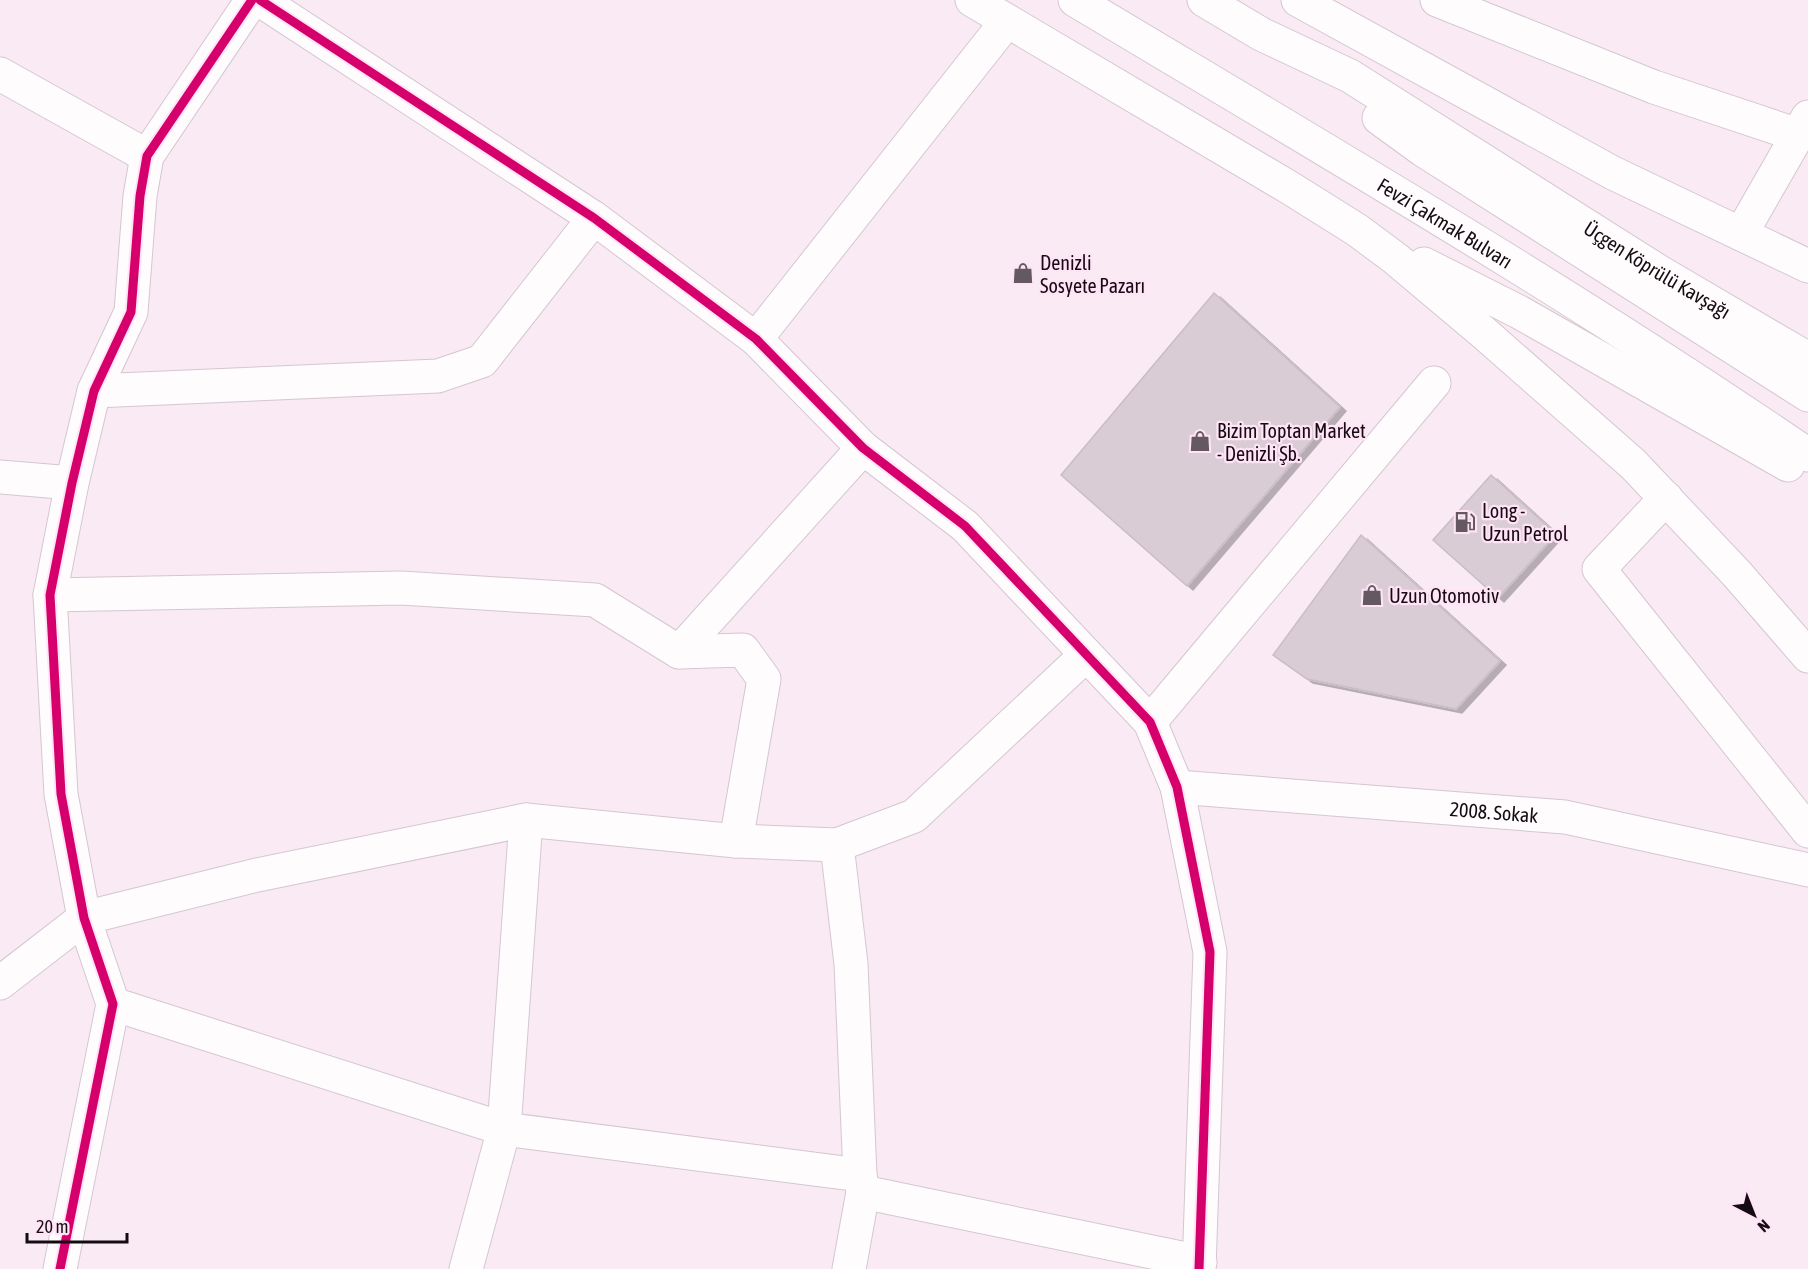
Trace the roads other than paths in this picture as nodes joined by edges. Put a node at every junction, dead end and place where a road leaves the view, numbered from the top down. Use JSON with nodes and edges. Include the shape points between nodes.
{"nodes":[{"id":1,"x":252,"y":0,"type":"edge"},
{"id":2,"x":260,"y":0,"type":"edge"},
{"id":3,"x":972,"y":0,"type":"edge"},
{"id":4,"x":1075,"y":0,"type":"edge"},
{"id":5,"x":1204,"y":0,"type":"edge"},
{"id":6,"x":1284,"y":0,"type":"edge"},
{"id":7,"x":1298,"y":0,"type":"edge"},
{"id":8,"x":1437,"y":0,"type":"edge"},
{"id":9,"x":1007,"y":21,"type":"junction"},
{"id":10,"x":1261,"y":34,"type":"junction"},
{"id":11,"x":0,"y":74,"type":"edge"},
{"id":12,"x":1281,"y":124,"type":"junction"},
{"id":13,"x":1803,"y":126,"type":"edge"},
{"id":14,"x":147,"y":156,"type":"junction"},
{"id":15,"x":1510,"y":177,"type":"junction"},
{"id":16,"x":594,"y":218,"type":"junction"},
{"id":17,"x":1357,"y":230,"type":"junction"},
{"id":18,"x":1741,"y":234,"type":"junction"},
{"id":19,"x":1808,"y":266,"type":"edge"},
{"id":20,"x":1519,"y":312,"type":"junction"},
{"id":21,"x":756,"y":339,"type":"junction"},
{"id":22,"x":1808,"y":359,"type":"edge"},
{"id":23,"x":1434,"y":383,"type":"dead end"},
{"id":24,"x":94,"y":391,"type":"junction"},
{"id":25,"x":1808,"y":395,"type":"edge"},
{"id":26,"x":863,"y":448,"type":"junction"},
{"id":27,"x":1808,"y":455,"type":"edge"},
{"id":28,"x":1808,"y":476,"type":"edge"},
{"id":29,"x":0,"y":477,"type":"edge"},
{"id":30,"x":72,"y":483,"type":"junction"},
{"id":31,"x":1666,"y":498,"type":"junction"},
{"id":32,"x":50,"y":595,"type":"junction"},
{"id":33,"x":679,"y":652,"type":"junction"},
{"id":34,"x":1086,"y":655,"type":"junction"},
{"id":35,"x":1808,"y":656,"type":"edge"},
{"id":36,"x":1150,"y":722,"type":"junction"},
{"id":37,"x":1177,"y":787,"type":"junction"},
{"id":38,"x":526,"y":820,"type":"junction"},
{"id":39,"x":1808,"y":831,"type":"edge"},
{"id":40,"x":736,"y":841,"type":"junction"},
{"id":41,"x":837,"y":845,"type":"junction"},
{"id":42,"x":1808,"y":870,"type":"edge"},
{"id":43,"x":84,"y":918,"type":"junction"},
{"id":44,"x":0,"y":983,"type":"edge"},
{"id":45,"x":113,"y":1004,"type":"junction"},
{"id":46,"x":504,"y":1129,"type":"junction"},
{"id":47,"x":862,"y":1184,"type":"junction"},
{"id":48,"x":1200,"y":1265,"type":"edge"},
{"id":49,"x":60,"y":1269,"type":"edge"},
{"id":50,"x":466,"y":1269,"type":"edge"},
{"id":51,"x":849,"y":1269,"type":"edge"}],
"edges":[{"from":1,"to":14,"type":"street"},
{"from":2,"to":16,"type":"street"},
{"from":3,"to":9,"type":"street"},
{"from":4,"to":12,"type":"street","name":"Fevzi Çakmak Bulvarı"},
{"from":5,"to":10,"type":"street"},
{"from":6,"to":15,"type":"street"},
{"from":7,"to":18,"type":"street","via":[[1613,172]]},
{"from":8,"to":13,"type":"street","via":[[1654,87]]},
{"from":9,"to":17,"type":"street"},
{"from":9,"to":21,"type":"street"},
{"from":10,"to":15,"type":"street","via":[[1350,76]]},
{"from":10,"to":25,"type":"street","via":[[1424,150]]},
{"from":11,"to":14,"type":"street"},
{"from":12,"to":20,"type":"street","via":[[1400,209]]},
{"from":12,"to":27,"type":"street","name":"Fevzi Çakmak Bulvarı","via":[[1534,277]]},
{"from":13,"to":18,"type":"street"},
{"from":14,"to":24,"type":"street","via":[[131,312]]},
{"from":15,"to":22,"type":"street","name":"Üçgen Köprülü Kavşağı","via":[[1658,271]]},
{"from":16,"to":21,"type":"street"},
{"from":16,"to":24,"type":"street","via":[[482,361],[438,375]]},
{"from":17,"to":20,"type":"street"},
{"from":17,"to":31,"type":"street","via":[[1485,333]]},
{"from":18,"to":19,"type":"street"},
{"from":20,"to":28,"type":"street"},
{"from":21,"to":26,"type":"street"},
{"from":23,"to":36,"type":"street"},
{"from":24,"to":30,"type":"street"},
{"from":26,"to":33,"type":"street"},
{"from":26,"to":34,"type":"street","via":[[965,526]]},
{"from":29,"to":30,"type":"street"},
{"from":30,"to":32,"type":"street"},
{"from":31,"to":35,"type":"street"},
{"from":31,"to":39,"type":"street","via":[[1599,569]]},
{"from":32,"to":33,"type":"street","via":[[401,588],[595,600]]},
{"from":32,"to":43,"type":"street","via":[[61,794]]},
{"from":33,"to":40,"type":"street","via":[[743,650],[764,680]]},
{"from":34,"to":36,"type":"street"},
{"from":34,"to":41,"type":"street","via":[[914,816]]},
{"from":36,"to":37,"type":"street"},
{"from":37,"to":42,"type":"street","name":"2008. Sokak","via":[[1565,817]]},
{"from":37,"to":48,"type":"street","via":[[1210,952]]},
{"from":38,"to":40,"type":"street"},
{"from":38,"to":43,"type":"street","via":[[257,875]]},
{"from":38,"to":46,"type":"street"},
{"from":40,"to":41,"type":"street"},
{"from":41,"to":47,"type":"street","via":[[851,964]]},
{"from":43,"to":44,"type":"street"},
{"from":43,"to":45,"type":"street"},
{"from":45,"to":46,"type":"street"},
{"from":45,"to":49,"type":"street"},
{"from":46,"to":47,"type":"street"},
{"from":46,"to":50,"type":"street"},
{"from":47,"to":48,"type":"street"},
{"from":47,"to":51,"type":"street"}]}
